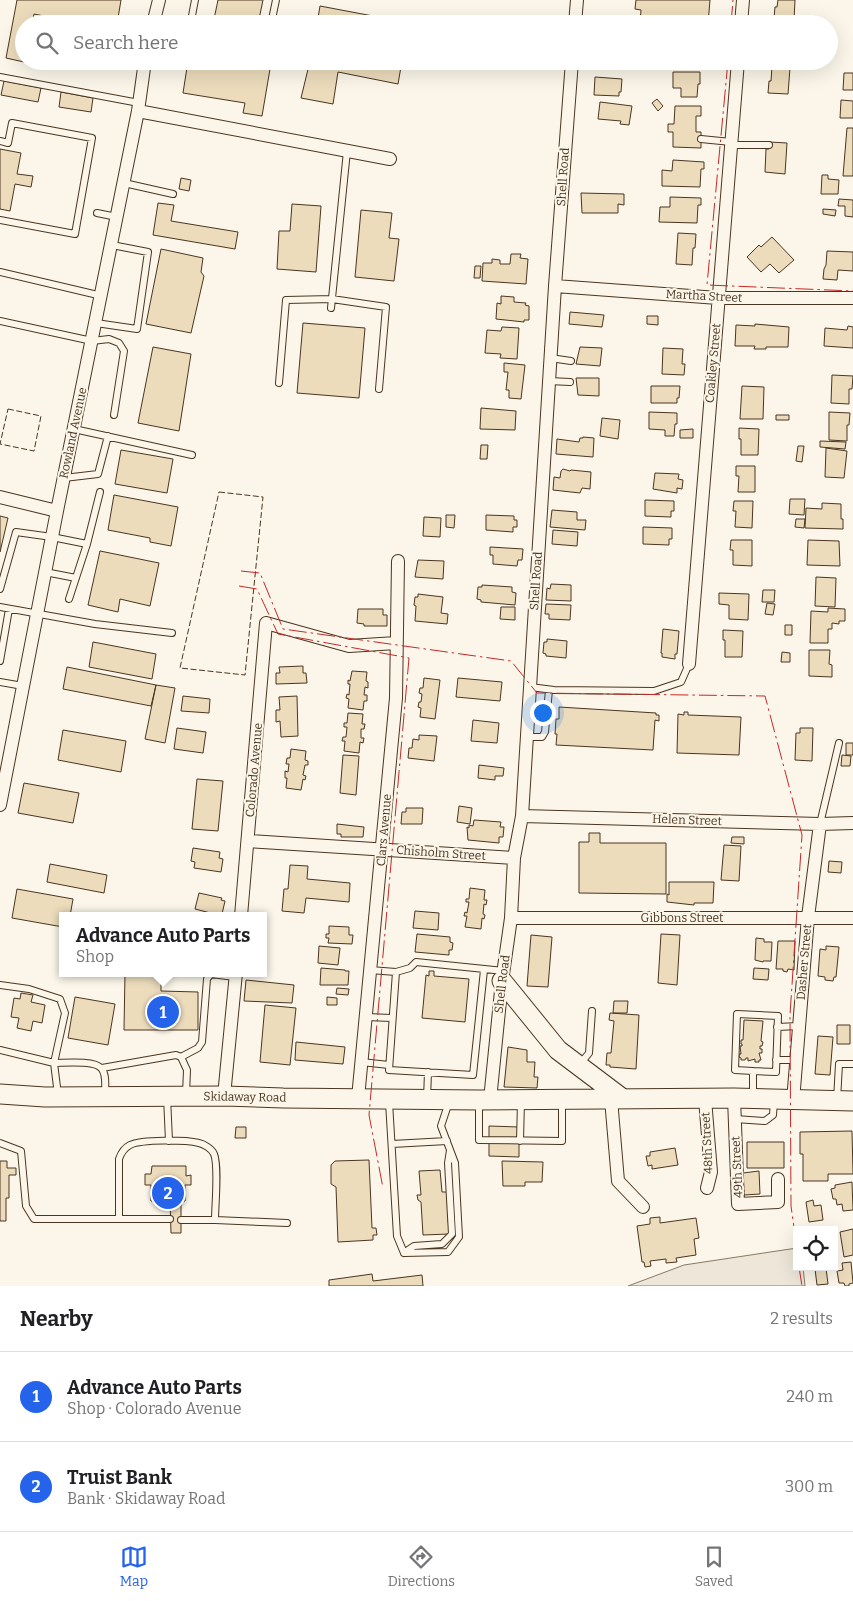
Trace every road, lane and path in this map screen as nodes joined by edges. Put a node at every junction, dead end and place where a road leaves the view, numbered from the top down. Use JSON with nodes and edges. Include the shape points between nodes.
{"nodes":[{"id":1,"x":159,"y":0,"type":"edge"},
{"id":2,"x":195,"y":0,"type":"edge"},
{"id":3,"x":276,"y":0,"type":"edge"},
{"id":4,"x":577,"y":0,"type":"edge"},
{"id":5,"x":743,"y":0,"type":"edge"},
{"id":6,"x":155,"y":15,"type":"edge"},
{"id":7,"x":192,"y":15,"type":"edge"},
{"id":8,"x":273,"y":15,"type":"edge"},
{"id":9,"x":576,"y":15,"type":"edge"},
{"id":10,"x":742,"y":15,"type":"edge"},
{"id":11,"x":144,"y":70,"type":"edge"},
{"id":12,"x":571,"y":70,"type":"edge"},
{"id":13,"x":737,"y":70,"type":"edge"},
{"id":14,"x":0,"y":77,"type":"edge"},
{"id":15,"x":139,"y":107,"type":"junction"},
{"id":16,"x":701,"y":139,"type":"dead end"},
{"id":17,"x":0,"y":140,"type":"edge"},
{"id":18,"x":731,"y":143,"type":"junction"},
{"id":19,"x":769,"y":146,"type":"dead end"},
{"id":20,"x":347,"y":151,"type":"junction"},
{"id":21,"x":390,"y":159,"type":"dead end"},
{"id":22,"x":124,"y":183,"type":"junction"},
{"id":23,"x":173,"y":194,"type":"dead end"},
{"id":24,"x":97,"y":213,"type":"dead end"},
{"id":25,"x":117,"y":217,"type":"junction"},
{"id":26,"x":0,"y":220,"type":"edge"},
{"id":27,"x":112,"y":245,"type":"junction"},
{"id":28,"x":0,"y":272,"type":"edge"},
{"id":29,"x":555,"y":286,"type":"junction"},
{"id":30,"x":102,"y":296,"type":"junction"},
{"id":31,"x":718,"y":298,"type":"junction"},
{"id":32,"x":853,"y":298,"type":"edge"},
{"id":33,"x":332,"y":299,"type":"junction"},
{"id":34,"x":331,"y":308,"type":"dead end"},
{"id":35,"x":0,"y":321,"type":"edge"},
{"id":36,"x":96,"y":322,"type":"junction"},
{"id":37,"x":92,"y":341,"type":"junction"},
{"id":38,"x":550,"y":358,"type":"junction"},
{"id":39,"x":571,"y":361,"type":"dead end"},
{"id":40,"x":549,"y":382,"type":"junction"},
{"id":41,"x":570,"y":382,"type":"dead end"},
{"id":42,"x":279,"y":383,"type":"dead end"},
{"id":43,"x":379,"y":389,"type":"dead end"},
{"id":44,"x":114,"y":415,"type":"dead end"},
{"id":45,"x":74,"y":429,"type":"junction"},
{"id":46,"x":108,"y":436,"type":"junction"},
{"id":47,"x":192,"y":455,"type":"dead end"},
{"id":48,"x":64,"y":478,"type":"junction"},
{"id":49,"x":100,"y":492,"type":"dead end"},
{"id":50,"x":0,"y":497,"type":"edge"},
{"id":51,"x":57,"y":510,"type":"junction"},
{"id":52,"x":52,"y":537,"type":"junction"},
{"id":53,"x":87,"y":544,"type":"junction"},
{"id":54,"x":398,"y":561,"type":"dead end"},
{"id":55,"x":45,"y":572,"type":"junction"},
{"id":56,"x":76,"y":578,"type":"junction"},
{"id":57,"x":0,"y":589,"type":"edge"},
{"id":58,"x":69,"y":600,"type":"dead end"},
{"id":59,"x":0,"y":607,"type":"edge"},
{"id":60,"x":9,"y":609,"type":"junction"},
{"id":61,"x":37,"y":614,"type":"junction"},
{"id":62,"x":172,"y":634,"type":"dead end"},
{"id":63,"x":396,"y":643,"type":"junction"},
{"id":64,"x":1,"y":651,"type":"edge"},
{"id":65,"x":0,"y":661,"type":"edge"},
{"id":66,"x":689,"y":664,"type":"joint"},
{"id":67,"x":0,"y":682,"type":"edge"},
{"id":68,"x":23,"y":686,"type":"junction"},
{"id":69,"x":530,"y":688,"type":"junction"},
{"id":70,"x":549,"y":690,"type":"junction"},
{"id":71,"x":527,"y":737,"type":"junction"},
{"id":72,"x":839,"y":743,"type":"dead end"},
{"id":73,"x":0,"y":805,"type":"edge"},
{"id":74,"x":522,"y":816,"type":"junction"},
{"id":75,"x":853,"y":823,"type":"edge"},
{"id":76,"x":820,"y":824,"type":"junction"},
{"id":77,"x":248,"y":841,"type":"junction"},
{"id":78,"x":382,"y":850,"type":"junction"},
{"id":79,"x":514,"y":858,"type":"junction"},
{"id":80,"x":241,"y":912,"type":"edge"},
{"id":81,"x":808,"y":917,"type":"junction"},
{"id":82,"x":512,"y":918,"type":"junction"},
{"id":83,"x":853,"y":918,"type":"edge"},
{"id":84,"x":370,"y":970,"type":"junction"},
{"id":85,"x":484,"y":970,"type":"junction"},
{"id":86,"x":396,"y":972,"type":"junction"},
{"id":87,"x":503,"y":976,"type":"junction"},
{"id":88,"x":208,"y":977,"type":"edge"},
{"id":89,"x":236,"y":977,"type":"edge"},
{"id":90,"x":0,"y":985,"type":"edge"},
{"id":91,"x":592,"y":1011,"type":"dead end"},
{"id":92,"x":366,"y":1017,"type":"junction"},
{"id":93,"x":392,"y":1018,"type":"junction"},
{"id":94,"x":799,"y":1026,"type":"junction"},
{"id":95,"x":777,"y":1027,"type":"junction"},
{"id":96,"x":0,"y":1050,"type":"edge"},
{"id":97,"x":181,"y":1057,"type":"junction"},
{"id":98,"x":776,"y":1060,"type":"junction"},
{"id":99,"x":796,"y":1060,"type":"junction"},
{"id":100,"x":362,"y":1062,"type":"junction"},
{"id":101,"x":54,"y":1063,"type":"junction"},
{"id":102,"x":853,"y":1064,"type":"edge"},
{"id":103,"x":389,"y":1065,"type":"junction"},
{"id":104,"x":579,"y":1066,"type":"junction"},
{"id":105,"x":102,"y":1068,"type":"junction"},
{"id":106,"x":753,"y":1070,"type":"junction"},
{"id":107,"x":428,"y":1072,"type":"junction"},
{"id":108,"x":0,"y":1094,"type":"edge"},
{"id":109,"x":105,"y":1096,"type":"junction"},
{"id":110,"x":167,"y":1096,"type":"junction"},
{"id":111,"x":186,"y":1096,"type":"junction"},
{"id":112,"x":224,"y":1096,"type":"junction"},
{"id":113,"x":58,"y":1097,"type":"junction"},
{"id":114,"x":358,"y":1098,"type":"junction"},
{"id":115,"x":389,"y":1098,"type":"junction"},
{"id":116,"x":743,"y":1098,"type":"junction"},
{"id":117,"x":427,"y":1099,"type":"junction"},
{"id":118,"x":449,"y":1099,"type":"junction"},
{"id":119,"x":562,"y":1099,"type":"junction"},
{"id":120,"x":617,"y":1099,"type":"junction"},
{"id":121,"x":704,"y":1099,"type":"junction"},
{"id":122,"x":484,"y":1100,"type":"junction"},
{"id":123,"x":521,"y":1100,"type":"junction"},
{"id":124,"x":783,"y":1100,"type":"junction"},
{"id":125,"x":845,"y":1101,"type":"edge"},
{"id":126,"x":735,"y":1119,"type":"junction"},
{"id":127,"x":169,"y":1141,"type":"junction"},
{"id":128,"x":448,"y":1141,"type":"junction"},
{"id":129,"x":520,"y":1141,"type":"junction"},
{"id":130,"x":0,"y":1143,"type":"edge"},
{"id":131,"x":392,"y":1144,"type":"junction"},
{"id":132,"x":778,"y":1179,"type":"dead end"},
{"id":133,"x":707,"y":1188,"type":"dead end"},
{"id":134,"x":643,"y":1207,"type":"dead end"},
{"id":135,"x":119,"y":1218,"type":"junction"},
{"id":136,"x":170,"y":1219,"type":"dead end"},
{"id":137,"x":181,"y":1220,"type":"dead end"},
{"id":138,"x":215,"y":1220,"type":"junction"},
{"id":139,"x":287,"y":1223,"type":"dead end"}],
"edges":[{"from":1,"to":6,"type":"street"},
{"from":2,"to":7,"type":"lane"},
{"from":3,"to":8,"type":"lane"},
{"from":4,"to":9,"type":"street"},
{"from":5,"to":10,"type":"street"},
{"from":11,"to":15,"type":"street","name":"Rowland Avenue"},
{"from":12,"to":29,"type":"street","name":"Shell Road"},
{"from":13,"to":18,"type":"street","name":"Coakley Street"},
{"from":14,"to":15,"type":"lane","via":[[91,94]]},
{"from":15,"to":20,"type":"street"},
{"from":15,"to":22,"type":"street","name":"Rowland Avenue"},
{"from":16,"to":18,"type":"lane"},
{"from":17,"to":26,"type":"lane","via":[[8,142],[12,123],[92,138],[75,234]]},
{"from":18,"to":19,"type":"lane"},
{"from":18,"to":31,"type":"street","name":"Coakley Street"},
{"from":20,"to":21,"type":"street"},
{"from":20,"to":33,"type":"lane"},
{"from":22,"to":23,"type":"lane"},
{"from":22,"to":25,"type":"street","name":"Rowland Avenue"},
{"from":24,"to":25,"type":"lane"},
{"from":25,"to":27,"type":"street","name":"Rowland Avenue"},
{"from":27,"to":30,"type":"street","name":"Rowland Avenue"},
{"from":27,"to":36,"type":"lane","via":[[148,252],[137,329]]},
{"from":28,"to":30,"type":"lane"},
{"from":29,"to":31,"type":"street","name":"Martha Street"},
{"from":29,"to":38,"type":"street","name":"Shell Road"},
{"from":30,"to":36,"type":"street","name":"Rowland Avenue"},
{"from":31,"to":32,"type":"street","name":"Martha Street"},
{"from":31,"to":66,"type":"street","name":"Coakley Street"},
{"from":33,"to":34,"type":"lane"},
{"from":33,"to":42,"type":"lane","via":[[286,300]]},
{"from":33,"to":43,"type":"lane","via":[[386,307]]},
{"from":35,"to":37,"type":"lane"},
{"from":36,"to":37,"type":"street","name":"Rowland Avenue"},
{"from":37,"to":44,"type":"lane","via":[[109,339],[119,343],[124,351]]},
{"from":37,"to":45,"type":"street","name":"Rowland Avenue"},
{"from":38,"to":39,"type":"lane"},
{"from":38,"to":40,"type":"street","name":"Shell Road"},
{"from":40,"to":41,"type":"lane"},
{"from":40,"to":69,"type":"street","name":"Shell Road"},
{"from":45,"to":46,"type":"lane"},
{"from":45,"to":48,"type":"street","name":"Rowland Avenue"},
{"from":46,"to":47,"type":"lane"},
{"from":46,"to":48,"type":"lane","via":[[98,474]]},
{"from":48,"to":51,"type":"street","name":"Rowland Avenue"},
{"from":49,"to":53,"type":"lane"},
{"from":50,"to":51,"type":"street"},
{"from":51,"to":52,"type":"street","name":"Rowland Avenue"},
{"from":52,"to":53,"type":"lane"},
{"from":52,"to":55,"type":"street","name":"Rowland Avenue"},
{"from":52,"to":57,"type":"lane","via":[[16,532]]},
{"from":53,"to":56,"type":"lane"},
{"from":54,"to":63,"type":"street","name":"Clars Avenue"},
{"from":55,"to":56,"type":"lane"},
{"from":55,"to":61,"type":"street","name":"Rowland Avenue"},
{"from":56,"to":58,"type":"lane"},
{"from":59,"to":60,"type":"lane"},
{"from":60,"to":61,"type":"lane"},
{"from":60,"to":64,"type":"lane"},
{"from":61,"to":62,"type":"lane"},
{"from":61,"to":68,"type":"street","name":"Rowland Avenue"},
{"from":63,"to":77,"type":"street","name":"Colorado Avenue","via":[[349,646],[266,623]]},
{"from":63,"to":78,"type":"street","name":"Clars Avenue","via":[[396,698]]},
{"from":64,"to":65,"type":"lane"},
{"from":66,"to":70,"type":"lane","via":[[681,682],[654,691]]},
{"from":67,"to":68,"type":"lane"},
{"from":68,"to":73,"type":"street","name":"Rowland Avenue"},
{"from":69,"to":70,"type":"lane"},
{"from":69,"to":71,"type":"street","name":"Shell Road"},
{"from":70,"to":71,"type":"lane","via":[[545,732],[542,737]]},
{"from":71,"to":74,"type":"street","name":"Shell Road"},
{"from":72,"to":76,"type":"lane"},
{"from":74,"to":76,"type":"street","name":"Helen Street"},
{"from":74,"to":79,"type":"street","name":"Shell Road"},
{"from":75,"to":76,"type":"street","name":"Helen Street"},
{"from":76,"to":81,"type":"street","name":"Dasher Street"},
{"from":77,"to":78,"type":"street","name":"Chisholm Street"},
{"from":77,"to":80,"type":"street","name":"Colorado Avenue"},
{"from":78,"to":79,"type":"street","name":"Chisholm Street"},
{"from":78,"to":84,"type":"street","name":"Clars Avenue"},
{"from":79,"to":82,"type":"street","name":"Shell Road"},
{"from":81,"to":82,"type":"street","name":"Gibbons Street"},
{"from":81,"to":83,"type":"street","name":"Gibbons Street"},
{"from":81,"to":94,"type":"street","name":"Dasher Street"},
{"from":82,"to":87,"type":"street","name":"Shell Road"},
{"from":84,"to":86,"type":"lane"},
{"from":84,"to":92,"type":"street","name":"Clars Avenue"},
{"from":85,"to":86,"type":"lane","via":[[416,962],[410,968]]},
{"from":85,"to":87,"type":"lane"},
{"from":85,"to":107,"type":"lane","via":[[473,1075]]},
{"from":86,"to":93,"type":"lane"},
{"from":87,"to":104,"type":"main road","via":[[558,1050]]},
{"from":87,"to":122,"type":"street","name":"Shell Road"},
{"from":88,"to":97,"type":"lane","via":[[202,1042],[198,1048]]},
{"from":89,"to":112,"type":"street"},
{"from":90,"to":101,"type":"lane","via":[[30,989],[60,999],[64,1013]]},
{"from":91,"to":104,"type":"lane","via":[[589,1052]]},
{"from":92,"to":93,"type":"lane"},
{"from":92,"to":100,"type":"street","name":"Clars Avenue"},
{"from":93,"to":103,"type":"lane"},
{"from":94,"to":95,"type":"lane"},
{"from":94,"to":99,"type":"street","name":"Dasher Street"},
{"from":95,"to":98,"type":"lane"},
{"from":95,"to":106,"type":"lane","via":[[778,1016],[737,1014],[735,1070]]},
{"from":96,"to":101,"type":"lane"},
{"from":97,"to":105,"type":"lane","via":[[166,1056]]},
{"from":97,"to":111,"type":"lane","via":[[187,1070]]},
{"from":98,"to":99,"type":"lane"},
{"from":98,"to":106,"type":"lane","via":[[776,1072]]},
{"from":99,"to":124,"type":"street","name":"Dasher Street"},
{"from":100,"to":103,"type":"lane"},
{"from":100,"to":114,"type":"street","name":"Clars Avenue"},
{"from":101,"to":105,"type":"lane","via":[[88,1063]]},
{"from":101,"to":113,"type":"lane"},
{"from":102,"to":125,"type":"lane","via":[[839,1064]]},
{"from":103,"to":107,"type":"lane","via":[[388,1070]]},
{"from":104,"to":120,"type":"main road"},
{"from":105,"to":109,"type":"lane"},
{"from":106,"to":116,"type":"lane"},
{"from":107,"to":117,"type":"lane"},
{"from":108,"to":113,"type":"main road","name":"Skidaway Road"},
{"from":109,"to":110,"type":"main road","name":"Skidaway Road"},
{"from":109,"to":113,"type":"main road","name":"Skidaway Road"},
{"from":110,"to":111,"type":"main road","name":"Skidaway Road"},
{"from":110,"to":127,"type":"lane"},
{"from":111,"to":112,"type":"main road","name":"Skidaway Road"},
{"from":112,"to":114,"type":"main road","name":"Skidaway Road"},
{"from":114,"to":115,"type":"main road","name":"Skidaway Road"},
{"from":115,"to":117,"type":"main road","name":"Skidaway Road"},
{"from":115,"to":131,"type":"lane"},
{"from":116,"to":121,"type":"main road","name":"Skidaway Road"},
{"from":116,"to":124,"type":"main road","name":"Skidaway Road"},
{"from":116,"to":126,"type":"street","name":"49th Street"},
{"from":117,"to":118,"type":"main road","name":"Skidaway Road"},
{"from":118,"to":122,"type":"main road","name":"Skidaway Road"},
{"from":118,"to":128,"type":"lane","via":[[442,1126]]},
{"from":119,"to":120,"type":"main road","name":"Skidaway Road"},
{"from":119,"to":123,"type":"main road","name":"Skidaway Road"},
{"from":119,"to":129,"type":"lane","via":[[562,1141]]},
{"from":120,"to":121,"type":"main road","name":"Skidaway Road"},
{"from":120,"to":134,"type":"street","via":[[618,1181]]},
{"from":121,"to":133,"type":"street","name":"48th Street","via":[[711,1172]]},
{"from":122,"to":123,"type":"main road","name":"Skidaway Road"},
{"from":122,"to":129,"type":"lane","via":[[480,1140]]},
{"from":123,"to":129,"type":"lane"},
{"from":124,"to":125,"type":"main road","name":"Skidaway Road"},
{"from":124,"to":126,"type":"lane","via":[[765,1121]]},
{"from":126,"to":132,"type":"street","name":"49th Street","via":[[738,1204],[778,1202]]},
{"from":127,"to":135,"type":"lane","via":[[131,1144],[122,1151],[118,1159]]},
{"from":127,"to":138,"type":"lane","via":[[200,1143],[214,1154]]},
{"from":128,"to":131,"type":"lane"},
{"from":128,"to":131,"type":"lane","via":[[454,1163],[459,1237],[448,1252],[404,1253],[397,1236]]},
{"from":130,"to":135,"type":"lane","via":[[22,1151],[26,1206],[34,1219]]},
{"from":135,"to":136,"type":"lane"},
{"from":137,"to":138,"type":"lane"},
{"from":138,"to":139,"type":"lane"}]}
